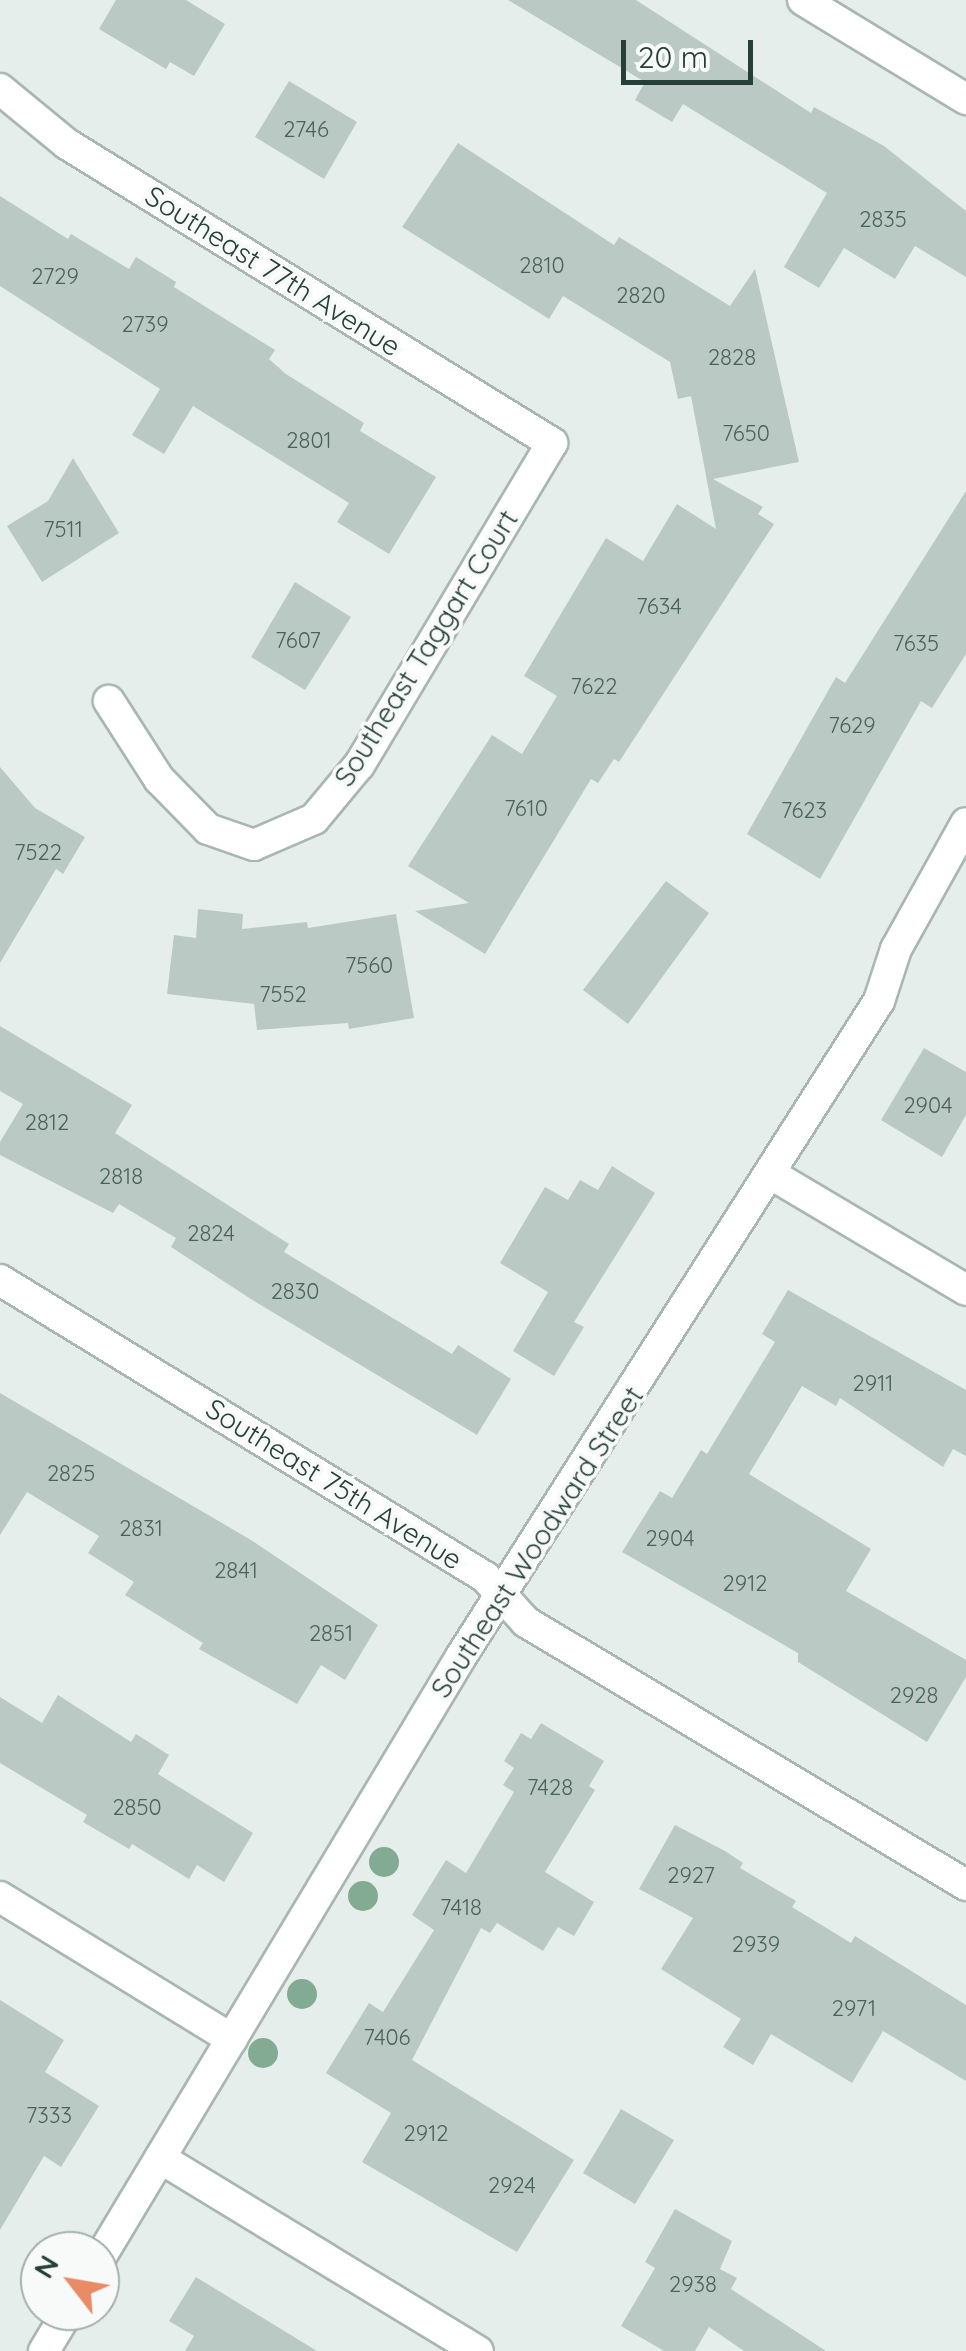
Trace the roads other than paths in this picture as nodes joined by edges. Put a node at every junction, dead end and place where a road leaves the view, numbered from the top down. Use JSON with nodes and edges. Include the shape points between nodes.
{"nodes":[{"id":1,"x":802,"y":0,"type":"edge"},
{"id":2,"x":0,"y":89,"type":"edge"},
{"id":3,"x":966,"y":99,"type":"edge"},
{"id":4,"x":552,"y":443,"type":"joint"},
{"id":5,"x":109,"y":700,"type":"dead end"},
{"id":6,"x":966,"y":823,"type":"edge"},
{"id":7,"x":771,"y":1174,"type":"junction"},
{"id":8,"x":0,"y":1280,"type":"edge"},
{"id":9,"x":966,"y":1290,"type":"edge"},
{"id":10,"x":503,"y":1597,"type":"junction"},
{"id":11,"x":966,"y":1885,"type":"edge"},
{"id":12,"x":0,"y":1897,"type":"edge"},
{"id":13,"x":232,"y":2039,"type":"junction"},
{"id":14,"x":160,"y":2158,"type":"junction"},
{"id":15,"x":116,"y":2231,"type":"edge"},
{"id":16,"x":478,"y":2351,"type":"edge"}],
"edges":[{"from":1,"to":3,"type":"street"},
{"from":2,"to":4,"type":"street","name":"Southeast 77th Avenue","via":[[67,144]]},
{"from":4,"to":5,"type":"street","name":"Southeast Taggart Court","via":[[359,765],[314,819],[254,845],[208,829],[159,779]]},
{"from":6,"to":7,"type":"street","name":"Southeast Woodward Street","via":[[896,949],[879,1001]]},
{"from":7,"to":9,"type":"street"},
{"from":7,"to":10,"type":"street","name":"Southeast Woodward Street"},
{"from":8,"to":10,"type":"street","name":"Southeast 75th Avenue","via":[[485,1577]]},
{"from":10,"to":11,"type":"street","name":"Southeast 75th Avenue","via":[[526,1622]]},
{"from":10,"to":13,"type":"street","name":"Southeast Woodward Street","via":[[462,1654]]},
{"from":12,"to":13,"type":"street"},
{"from":13,"to":14,"type":"street","name":"Southeast Woodward Street"},
{"from":14,"to":15,"type":"street","name":"Southeast Woodward Street"},
{"from":14,"to":16,"type":"street"}]}
